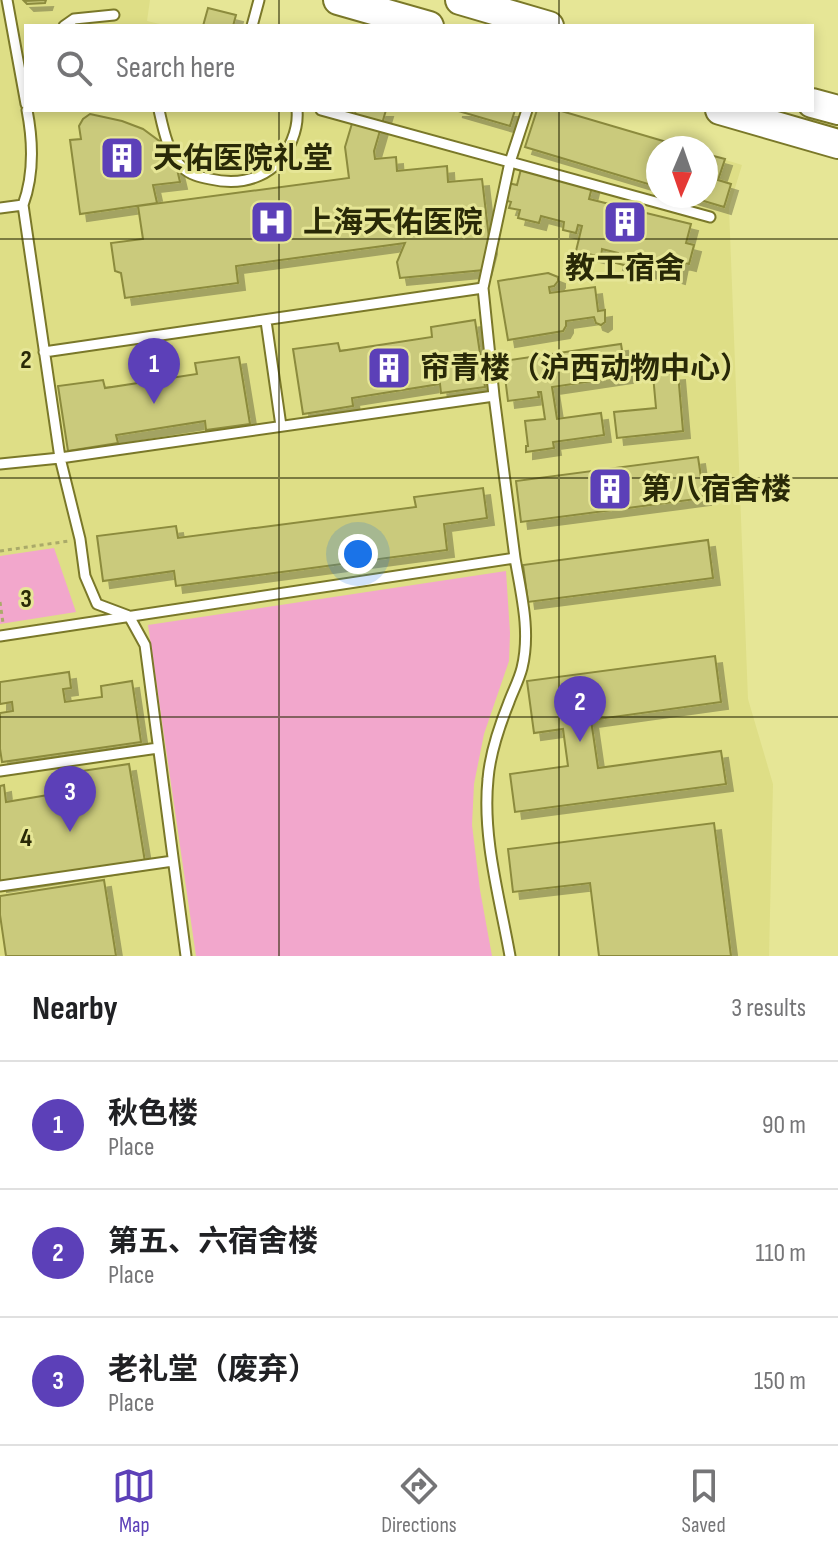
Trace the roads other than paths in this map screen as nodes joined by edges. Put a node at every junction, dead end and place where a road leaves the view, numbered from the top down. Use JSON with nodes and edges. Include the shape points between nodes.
{"nodes":[{"id":1,"x":7,"y":0,"type":"edge"},
{"id":2,"x":259,"y":0,"type":"edge"},
{"id":3,"x":338,"y":0,"type":"edge"},
{"id":4,"x":460,"y":0,"type":"edge"},
{"id":5,"x":114,"y":15,"type":"dead end"},
{"id":6,"x":67,"y":24,"type":"edge"},
{"id":7,"x":253,"y":24,"type":"edge"},
{"id":8,"x":422,"y":24,"type":"edge"},
{"id":9,"x":542,"y":24,"type":"edge"},
{"id":10,"x":24,"y":96,"type":"edge"},
{"id":11,"x":814,"y":104,"type":"edge"},
{"id":12,"x":838,"y":110,"type":"edge"},
{"id":13,"x":26,"y":112,"type":"edge"},
{"id":14,"x":160,"y":112,"type":"edge"},
{"id":15,"x":297,"y":112,"type":"edge"},
{"id":16,"x":328,"y":112,"type":"edge"},
{"id":17,"x":526,"y":112,"type":"edge"},
{"id":18,"x":727,"y":112,"type":"edge"},
{"id":19,"x":838,"y":144,"type":"edge"},
{"id":20,"x":510,"y":162,"type":"junction"},
{"id":21,"x":23,"y":205,"type":"junction"},
{"id":22,"x":0,"y":208,"type":"edge"},
{"id":23,"x":710,"y":217,"type":"dead end"},
{"id":24,"x":483,"y":288,"type":"junction"},
{"id":25,"x":266,"y":321,"type":"junction"},
{"id":26,"x":44,"y":352,"type":"junction"},
{"id":27,"x":494,"y":396,"type":"junction"},
{"id":28,"x":281,"y":426,"type":"junction"},
{"id":29,"x":60,"y":458,"type":"junction"},
{"id":30,"x":0,"y":464,"type":"edge"},
{"id":31,"x":515,"y":558,"type":"junction"},
{"id":32,"x":129,"y":616,"type":"junction"},
{"id":33,"x":3,"y":635,"type":"edge"},
{"id":34,"x":158,"y":748,"type":"junction"},
{"id":35,"x":0,"y":771,"type":"edge"},
{"id":36,"x":173,"y":861,"type":"junction"},
{"id":37,"x":0,"y":886,"type":"edge"},
{"id":38,"x":186,"y":956,"type":"edge"},
{"id":39,"x":510,"y":956,"type":"edge"}],
"edges":[{"from":1,"to":10,"type":"lane"},
{"from":2,"to":7,"type":"lane"},
{"from":3,"to":8,"type":"main road"},
{"from":4,"to":9,"type":"main road"},
{"from":5,"to":6,"type":"lane"},
{"from":11,"to":12,"type":"main road"},
{"from":13,"to":21,"type":"lane","via":[[31,163]]},
{"from":14,"to":15,"type":"lane","via":[[174,158],[183,169],[235,182],[254,178],[280,161],[298,123]]},
{"from":16,"to":20,"type":"lane"},
{"from":17,"to":20,"type":"lane"},
{"from":18,"to":19,"type":"main road"},
{"from":20,"to":23,"type":"lane"},
{"from":20,"to":24,"type":"lane"},
{"from":21,"to":22,"type":"lane"},
{"from":21,"to":26,"type":"lane"},
{"from":24,"to":25,"type":"lane"},
{"from":24,"to":27,"type":"lane"},
{"from":25,"to":26,"type":"lane"},
{"from":25,"to":28,"type":"lane"},
{"from":26,"to":29,"type":"lane"},
{"from":27,"to":28,"type":"lane"},
{"from":27,"to":31,"type":"lane"},
{"from":28,"to":29,"type":"lane"},
{"from":29,"to":30,"type":"lane"},
{"from":29,"to":32,"type":"lane","via":[[85,576],[97,604]]},
{"from":31,"to":32,"type":"lane"},
{"from":31,"to":39,"type":"lane","via":[[526,638],[522,669],[494,745],[486,809]]},
{"from":32,"to":33,"type":"lane"},
{"from":32,"to":34,"type":"lane","via":[[145,645]]},
{"from":34,"to":35,"type":"lane"},
{"from":34,"to":36,"type":"lane"},
{"from":36,"to":37,"type":"lane"},
{"from":36,"to":38,"type":"lane"}]}
